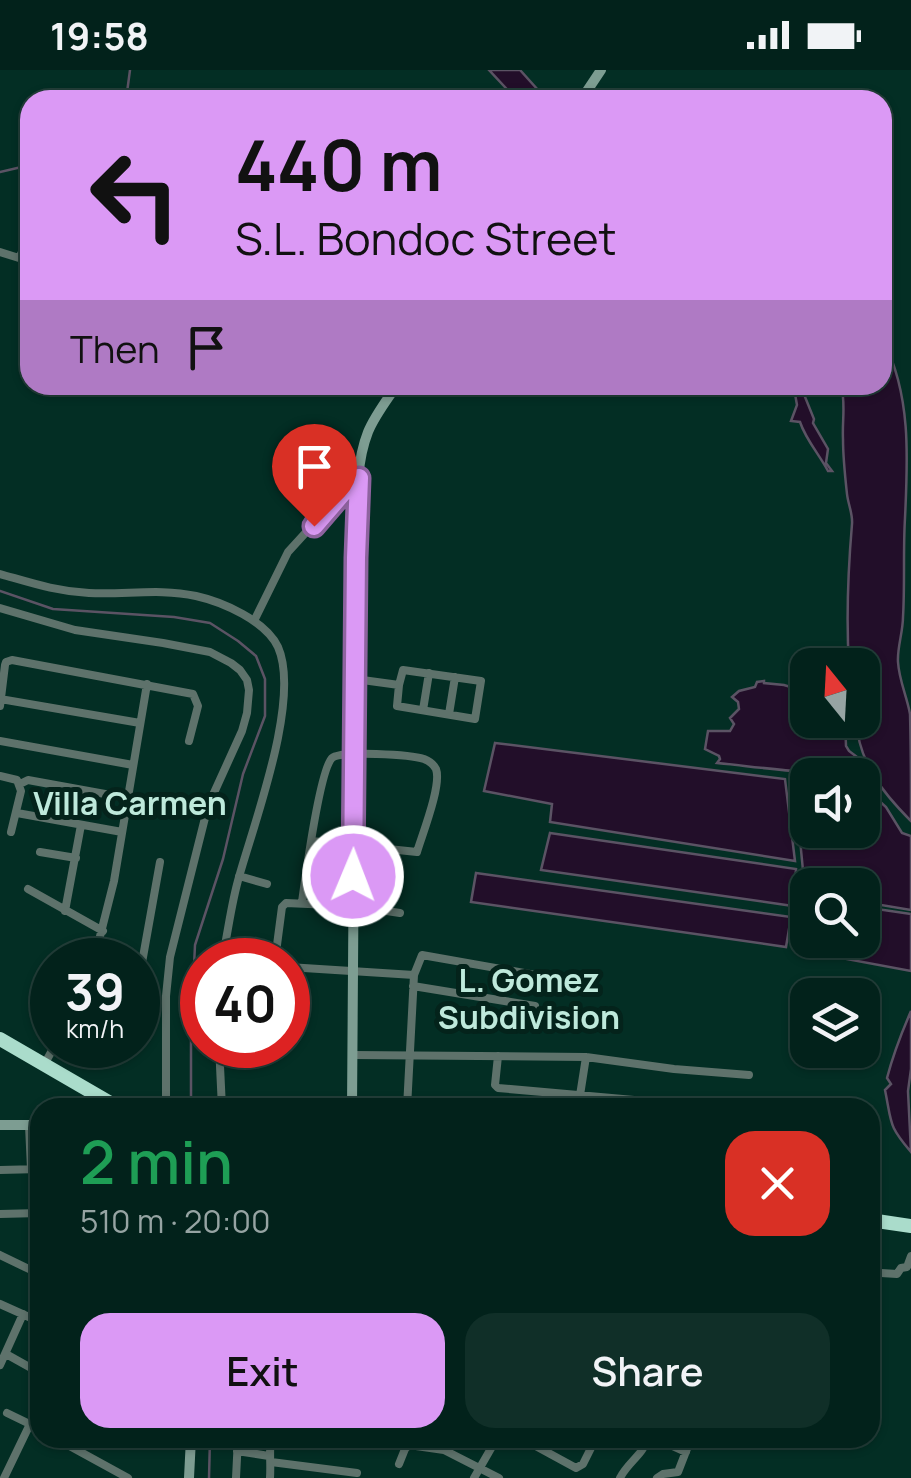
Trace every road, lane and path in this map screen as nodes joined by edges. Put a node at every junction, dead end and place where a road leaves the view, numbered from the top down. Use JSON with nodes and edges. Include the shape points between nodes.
{"nodes":[{"id":1,"x":390,"y":395,"type":"edge"},
{"id":2,"x":359,"y":478,"type":"junction"},
{"id":3,"x":0,"y":574,"type":"edge"},
{"id":4,"x":0,"y":608,"type":"edge"},
{"id":5,"x":254,"y":620,"type":"junction"},
{"id":6,"x":428,"y":673,"type":"junction"},
{"id":7,"x":455,"y":677,"type":"junction"},
{"id":8,"x":355,"y":679,"type":"junction"},
{"id":9,"x":147,"y":684,"type":"junction"},
{"id":10,"x":399,"y":685,"type":"junction"},
{"id":11,"x":0,"y":702,"type":"edge"},
{"id":12,"x":423,"y":710,"type":"junction"},
{"id":13,"x":449,"y":714,"type":"junction"},
{"id":14,"x":140,"y":724,"type":"junction"},
{"id":15,"x":0,"y":741,"type":"edge"},
{"id":16,"x":189,"y":741,"type":"dead end"},
{"id":17,"x":355,"y":753,"type":"junction"},
{"id":18,"x":133,"y":765,"type":"junction"},
{"id":19,"x":0,"y":776,"type":"edge"},
{"id":20,"x":20,"y":784,"type":"junction"},
{"id":21,"x":127,"y":798,"type":"junction"},
{"id":22,"x":16,"y":813,"type":"junction"},
{"id":23,"x":81,"y":825,"type":"junction"},
{"id":24,"x":11,"y":832,"type":"dead end"},
{"id":25,"x":122,"y":832,"type":"junction"},
{"id":26,"x":312,"y":841,"type":"junction"},
{"id":27,"x":354,"y":846,"type":"junction"},
{"id":28,"x":40,"y":852,"type":"dead end"},
{"id":29,"x":76,"y":858,"type":"junction"},
{"id":30,"x":160,"y":862,"type":"dead end"},
{"id":31,"x":239,"y":876,"type":"junction"},
{"id":32,"x":267,"y":884,"type":"dead end"},
{"id":33,"x":28,"y":889,"type":"dead end"},
{"id":34,"x":302,"y":902,"type":"junction"},
{"id":35,"x":353,"y":906,"type":"junction"},
{"id":36,"x":66,"y":910,"type":"junction"},
{"id":37,"x":400,"y":912,"type":"dead end"},
{"id":38,"x":103,"y":932,"type":"junction"},
{"id":39,"x":101,"y":938,"type":"edge"},
{"id":40,"x":146,"y":938,"type":"edge"},
{"id":41,"x":226,"y":938,"type":"edge"},
{"id":42,"x":277,"y":938,"type":"edge"},
{"id":43,"x":310,"y":969,"type":"edge"},
{"id":44,"x":353,"y":972,"type":"junction"},
{"id":45,"x":414,"y":976,"type":"junction"},
{"id":46,"x":542,"y":976,"type":"dead end"},
{"id":47,"x":413,"y":986,"type":"junction"},
{"id":48,"x":536,"y":1006,"type":"dead end"},
{"id":49,"x":0,"y":1038,"type":"edge"},
{"id":50,"x":352,"y":1054,"type":"junction"},
{"id":51,"x":408,"y":1054,"type":"junction"},
{"id":52,"x":30,"y":1056,"type":"edge"},
{"id":53,"x":498,"y":1056,"type":"junction"},
{"id":54,"x":586,"y":1057,"type":"junction"},
{"id":55,"x":49,"y":1068,"type":"edge"},
{"id":56,"x":219,"y":1068,"type":"edge"},
{"id":57,"x":749,"y":1075,"type":"dead end"},
{"id":58,"x":580,"y":1096,"type":"junction"},
{"id":59,"x":102,"y":1098,"type":"edge"},
{"id":60,"x":166,"y":1098,"type":"edge"},
{"id":61,"x":221,"y":1098,"type":"edge"},
{"id":62,"x":352,"y":1098,"type":"edge"},
{"id":63,"x":407,"y":1098,"type":"edge"},
{"id":64,"x":604,"y":1098,"type":"edge"},
{"id":65,"x":0,"y":1125,"type":"edge"},
{"id":66,"x":30,"y":1125,"type":"edge"},
{"id":67,"x":30,"y":1169,"type":"edge"},
{"id":68,"x":0,"y":1170,"type":"edge"},
{"id":69,"x":30,"y":1212,"type":"edge"},
{"id":70,"x":0,"y":1214,"type":"edge"},
{"id":71,"x":880,"y":1221,"type":"edge"},
{"id":72,"x":911,"y":1226,"type":"edge"},
{"id":73,"x":0,"y":1256,"type":"edge"},
{"id":74,"x":911,"y":1256,"type":"edge"},
{"id":75,"x":30,"y":1270,"type":"edge"},
{"id":76,"x":881,"y":1273,"type":"dead end"},
{"id":77,"x":0,"y":1304,"type":"edge"},
{"id":78,"x":23,"y":1314,"type":"junction"},
{"id":79,"x":30,"y":1317,"type":"edge"},
{"id":80,"x":6,"y":1354,"type":"junction"},
{"id":81,"x":0,"y":1366,"type":"edge"},
{"id":82,"x":30,"y":1367,"type":"edge"},
{"id":83,"x":7,"y":1414,"type":"dead end"},
{"id":84,"x":30,"y":1424,"type":"joint"},
{"id":85,"x":73,"y":1448,"type":"edge"},
{"id":86,"x":191,"y":1448,"type":"edge"},
{"id":87,"x":237,"y":1448,"type":"edge"},
{"id":88,"x":271,"y":1448,"type":"edge"},
{"id":89,"x":406,"y":1448,"type":"edge"},
{"id":90,"x":430,"y":1448,"type":"edge"},
{"id":91,"x":491,"y":1448,"type":"edge"},
{"id":92,"x":539,"y":1448,"type":"edge"},
{"id":93,"x":591,"y":1448,"type":"edge"},
{"id":94,"x":645,"y":1448,"type":"edge"},
{"id":95,"x":676,"y":1448,"type":"edge"},
{"id":96,"x":687,"y":1448,"type":"edge"},
{"id":97,"x":237,"y":1452,"type":"junction"},
{"id":98,"x":686,"y":1452,"type":"junction"},
{"id":99,"x":270,"y":1459,"type":"junction"},
{"id":100,"x":399,"y":1464,"type":"dead end"},
{"id":101,"x":480,"y":1468,"type":"junction"},
{"id":102,"x":357,"y":1472,"type":"dead end"},
{"id":103,"x":4,"y":1478,"type":"edge"},
{"id":104,"x":128,"y":1478,"type":"edge"},
{"id":105,"x":190,"y":1478,"type":"edge"},
{"id":106,"x":236,"y":1478,"type":"edge"},
{"id":107,"x":270,"y":1478,"type":"edge"},
{"id":108,"x":474,"y":1478,"type":"edge"},
{"id":109,"x":499,"y":1478,"type":"edge"},
{"id":110,"x":620,"y":1478,"type":"edge"},
{"id":111,"x":657,"y":1478,"type":"edge"}],
"edges":[{"from":1,"to":2,"type":"street","via":[[366,438]]},
{"from":2,"to":5,"type":"street","via":[[288,552]]},
{"from":2,"to":8,"type":"street"},
{"from":3,"to":5,"type":"street","via":[[62,591],[200,596]]},
{"from":4,"to":60,"type":"street","via":[[75,630],[210,652],[247,680],[247,713],[208,806],[170,958]]},
{"from":5,"to":31,"type":"street","via":[[280,650],[283,699]]},
{"from":6,"to":7,"type":"street"},
{"from":6,"to":10,"type":"street","via":[[404,670]]},
{"from":6,"to":12,"type":"street"},
{"from":7,"to":13,"type":"street"},
{"from":7,"to":13,"type":"street","via":[[481,681],[475,718]]},
{"from":8,"to":10,"type":"street"},
{"from":8,"to":17,"type":"street"},
{"from":9,"to":11,"type":"street","via":[[8,660]]},
{"from":9,"to":14,"type":"street"},
{"from":9,"to":16,"type":"street","via":[[194,694],[198,706]]},
{"from":10,"to":12,"type":"street","via":[[397,706]]},
{"from":11,"to":14,"type":"street"},
{"from":12,"to":13,"type":"street"},
{"from":14,"to":18,"type":"street"},
{"from":15,"to":18,"type":"street"},
{"from":17,"to":26,"type":"street","via":[[335,755],[328,765]]},
{"from":17,"to":27,"type":"street"},
{"from":17,"to":27,"type":"street","via":[[425,760],[437,778],[417,852]]},
{"from":18,"to":21,"type":"street"},
{"from":19,"to":20,"type":"street"},
{"from":20,"to":21,"type":"street","via":[[28,780]]},
{"from":20,"to":22,"type":"street"},
{"from":21,"to":25,"type":"street"},
{"from":22,"to":23,"type":"street"},
{"from":22,"to":24,"type":"street"},
{"from":23,"to":25,"type":"street"},
{"from":23,"to":29,"type":"street"},
{"from":25,"to":38,"type":"street"},
{"from":26,"to":27,"type":"street"},
{"from":26,"to":34,"type":"street"},
{"from":27,"to":35,"type":"street"},
{"from":28,"to":29,"type":"street"},
{"from":29,"to":36,"type":"street"},
{"from":30,"to":40,"type":"street"},
{"from":31,"to":32,"type":"street"},
{"from":31,"to":41,"type":"street"},
{"from":33,"to":36,"type":"street"},
{"from":34,"to":35,"type":"street"},
{"from":34,"to":42,"type":"street","via":[[282,907]]},
{"from":35,"to":37,"type":"street"},
{"from":35,"to":44,"type":"street"},
{"from":36,"to":38,"type":"street"},
{"from":38,"to":39,"type":"street"},
{"from":43,"to":44,"type":"street"},
{"from":44,"to":45,"type":"street"},
{"from":44,"to":50,"type":"street"},
{"from":45,"to":46,"type":"street","via":[[425,954]]},
{"from":45,"to":47,"type":"street"},
{"from":47,"to":48,"type":"street"},
{"from":47,"to":51,"type":"street"},
{"from":49,"to":52,"type":"highway"},
{"from":50,"to":51,"type":"street"},
{"from":50,"to":62,"type":"street"},
{"from":51,"to":53,"type":"street"},
{"from":51,"to":63,"type":"street"},
{"from":53,"to":54,"type":"street"},
{"from":53,"to":58,"type":"street","via":[[498,1088]]},
{"from":54,"to":57,"type":"street"},
{"from":54,"to":58,"type":"street"},
{"from":55,"to":59,"type":"highway"},
{"from":56,"to":61,"type":"street"},
{"from":58,"to":64,"type":"street"},
{"from":65,"to":66,"type":"street"},
{"from":67,"to":68,"type":"street"},
{"from":69,"to":70,"type":"street"},
{"from":71,"to":72,"type":"highway"},
{"from":73,"to":75,"type":"street"},
{"from":74,"to":76,"type":"street","via":[[896,1274]]},
{"from":77,"to":78,"type":"street"},
{"from":78,"to":79,"type":"street"},
{"from":78,"to":80,"type":"street"},
{"from":80,"to":81,"type":"street"},
{"from":80,"to":82,"type":"street"},
{"from":83,"to":84,"type":"street"},
{"from":84,"to":103,"type":"street"},
{"from":85,"to":104,"type":"street"},
{"from":86,"to":105,"type":"street"},
{"from":87,"to":97,"type":"street"},
{"from":88,"to":99,"type":"street"},
{"from":89,"to":100,"type":"street"},
{"from":90,"to":101,"type":"street"},
{"from":91,"to":101,"type":"street"},
{"from":92,"to":93,"type":"street","via":[[580,1468]]},
{"from":94,"to":110,"type":"street"},
{"from":95,"to":98,"type":"street"},
{"from":96,"to":98,"type":"street"},
{"from":97,"to":99,"type":"street"},
{"from":97,"to":106,"type":"street"},
{"from":98,"to":111,"type":"street","via":[[678,1472]]},
{"from":99,"to":102,"type":"street"},
{"from":99,"to":107,"type":"street"},
{"from":101,"to":108,"type":"street"},
{"from":101,"to":109,"type":"street"}]}
